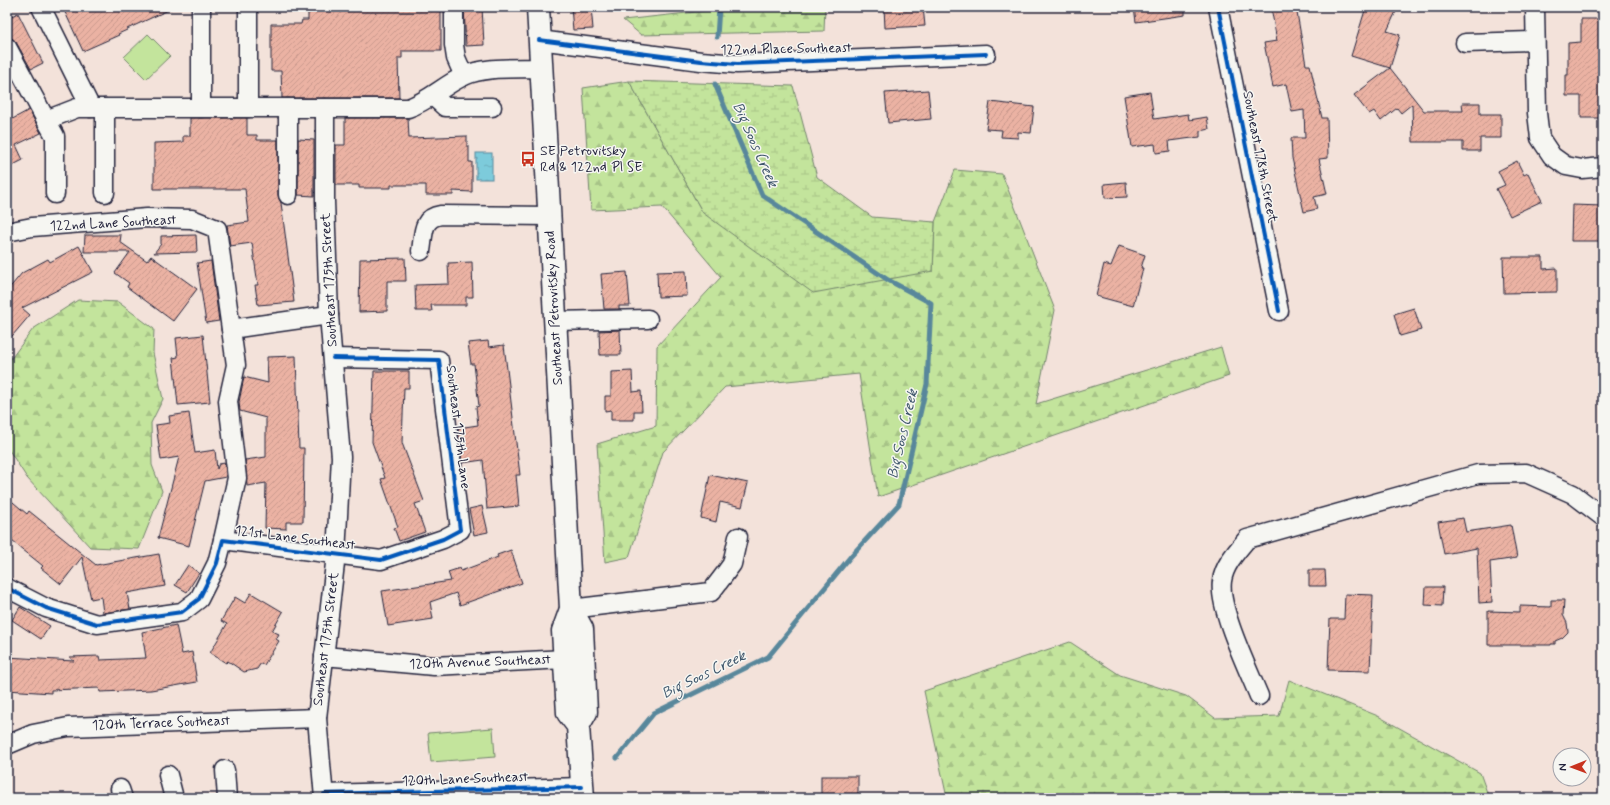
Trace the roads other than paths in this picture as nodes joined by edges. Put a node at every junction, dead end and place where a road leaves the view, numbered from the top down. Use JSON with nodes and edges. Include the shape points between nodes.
{"nodes":[{"id":1,"x":41,"y":7,"type":"edge"},
{"id":2,"x":201,"y":7,"type":"edge"},
{"id":3,"x":248,"y":7,"type":"edge"},
{"id":4,"x":454,"y":7,"type":"edge"},
{"id":5,"x":538,"y":7,"type":"edge"},
{"id":6,"x":1218,"y":7,"type":"edge"},
{"id":7,"x":1535,"y":7,"type":"edge"},
{"id":8,"x":539,"y":40,"type":"junction"},
{"id":9,"x":1535,"y":42,"type":"junction"},
{"id":10,"x":1465,"y":43,"type":"dead end"},
{"id":11,"x":7,"y":47,"type":"edge"},
{"id":12,"x":986,"y":54,"type":"dead end"},
{"id":13,"x":541,"y":68,"type":"junction"},
{"id":14,"x":464,"y":76,"type":"junction"},
{"id":15,"x":433,"y":96,"type":"junction"},
{"id":16,"x":98,"y":108,"type":"junction"},
{"id":17,"x":201,"y":108,"type":"junction"},
{"id":18,"x":248,"y":108,"type":"junction"},
{"id":19,"x":288,"y":108,"type":"junction"},
{"id":20,"x":325,"y":108,"type":"junction"},
{"id":21,"x":492,"y":108,"type":"dead end"},
{"id":22,"x":46,"y":120,"type":"junction"},
{"id":23,"x":1603,"y":167,"type":"edge"},
{"id":24,"x":104,"y":193,"type":"dead end"},
{"id":25,"x":55,"y":194,"type":"dead end"},
{"id":26,"x":288,"y":195,"type":"dead end"},
{"id":27,"x":549,"y":216,"type":"junction"},
{"id":28,"x":7,"y":232,"type":"edge"},
{"id":29,"x":421,"y":251,"type":"dead end"},
{"id":30,"x":1279,"y":311,"type":"dead end"},
{"id":31,"x":329,"y":315,"type":"junction"},
{"id":32,"x":648,"y":319,"type":"dead end"},
{"id":33,"x":555,"y":321,"type":"junction"},
{"id":34,"x":231,"y":329,"type":"junction"},
{"id":35,"x":333,"y":358,"type":"junction"},
{"id":36,"x":1603,"y":517,"type":"edge"},
{"id":37,"x":460,"y":530,"type":"joint"},
{"id":38,"x":738,"y":537,"type":"dead end"},
{"id":39,"x":224,"y":540,"type":"junction"},
{"id":40,"x":336,"y":555,"type":"junction"},
{"id":41,"x":7,"y":588,"type":"edge"},
{"id":42,"x":571,"y":609,"type":"junction"},
{"id":43,"x":324,"y":656,"type":"junction"},
{"id":44,"x":565,"y":659,"type":"junction"},
{"id":45,"x":1258,"y":696,"type":"dead end"},
{"id":46,"x":317,"y":718,"type":"junction"},
{"id":47,"x":578,"y":726,"type":"junction"},
{"id":48,"x":7,"y":745,"type":"edge"},
{"id":49,"x":225,"y":770,"type":"dead end"},
{"id":50,"x":168,"y":775,"type":"dead end"},
{"id":51,"x":583,"y":792,"type":"edge"},
{"id":52,"x":324,"y":796,"type":"edge"},
{"id":53,"x":174,"y":798,"type":"edge"},
{"id":54,"x":227,"y":798,"type":"edge"}],
"edges":[{"from":1,"to":16,"type":"street"},
{"from":2,"to":17,"type":"street"},
{"from":3,"to":18,"type":"street"},
{"from":4,"to":14,"type":"street","via":[[454,46]]},
{"from":5,"to":8,"type":"main road","name":"Southeast Petrovitsky Road"},
{"from":6,"to":30,"type":"street","name":"Southeast 178th Street"},
{"from":7,"to":9,"type":"street"},
{"from":8,"to":12,"type":"street","name":"122nd Place Southeast","via":[[736,64]]},
{"from":8,"to":13,"type":"main road","name":"Southeast Petrovitsky Road"},
{"from":9,"to":10,"type":"street"},
{"from":9,"to":23,"type":"street","via":[[1540,138],[1552,156],[1566,166]]},
{"from":11,"to":22,"type":"street"},
{"from":13,"to":14,"type":"street","via":[[479,71]]},
{"from":13,"to":27,"type":"main road","name":"Southeast Petrovitsky Road"},
{"from":14,"to":15,"type":"street"},
{"from":15,"to":20,"type":"street","via":[[408,108]]},
{"from":15,"to":21,"type":"street","via":[[445,107]]},
{"from":16,"to":17,"type":"street"},
{"from":16,"to":22,"type":"street","via":[[77,108]]},
{"from":16,"to":24,"type":"street"},
{"from":17,"to":18,"type":"street"},
{"from":18,"to":19,"type":"street"},
{"from":19,"to":20,"type":"street"},
{"from":19,"to":26,"type":"street"},
{"from":20,"to":31,"type":"street","name":"Southeast 175th Street"},
{"from":22,"to":25,"type":"street","via":[[55,136]]},
{"from":27,"to":29,"type":"street","via":[[432,216],[426,222]]},
{"from":27,"to":33,"type":"main road","name":"Southeast Petrovitsky Road"},
{"from":28,"to":34,"type":"street","name":"122nd Lane Southeast","via":[[32,227],[147,218],[192,219],[217,229]]},
{"from":31,"to":34,"type":"street"},
{"from":31,"to":35,"type":"street","name":"Southeast 175th Street"},
{"from":32,"to":33,"type":"street"},
{"from":33,"to":42,"type":"main road","name":"Southeast Petrovitsky Road"},
{"from":34,"to":39,"type":"street","via":[[236,365],[228,401],[237,478]]},
{"from":35,"to":37,"type":"street","name":"Southeast 175th Lane","via":[[439,360]]},
{"from":35,"to":40,"type":"street","name":"Southeast 175th Street","via":[[341,456]]},
{"from":36,"to":45,"type":"street","via":[[1572,494],[1526,473],[1478,474],[1247,539],[1229,561],[1222,587],[1224,608]]},
{"from":37,"to":40,"type":"street","name":"121st Lane Southeast","via":[[443,539],[381,560]]},
{"from":38,"to":42,"type":"street","via":[[732,564],[711,592]]},
{"from":39,"to":40,"type":"street","name":"121st Lane Southeast"},
{"from":39,"to":41,"type":"street","name":"121st Lane Southeast","via":[[217,563],[199,599],[182,612],[97,624],[46,608]]},
{"from":40,"to":43,"type":"street","name":"Southeast 175th Street"},
{"from":42,"to":44,"type":"main road","name":"Southeast Petrovitsky Road","via":[[563,631]]},
{"from":42,"to":47,"type":"main road","name":"Southeast Petrovitsky Road","via":[[582,630],[586,712]]},
{"from":43,"to":44,"type":"street","name":"120th Avenue Southeast","via":[[434,666]]},
{"from":43,"to":46,"type":"street","name":"Southeast 175th Street"},
{"from":44,"to":47,"type":"main road","name":"Southeast Petrovitsky Road","via":[[568,713]]},
{"from":46,"to":48,"type":"street","name":"120th Terrace Southeast","via":[[68,727],[33,734]]},
{"from":46,"to":52,"type":"street"},
{"from":47,"to":51,"type":"main road","name":"Southeast Petrovitsky Road"},
{"from":49,"to":54,"type":"street"},
{"from":50,"to":53,"type":"street"},
{"from":51,"to":52,"type":"street","name":"120th Lane Southeast"}]}
